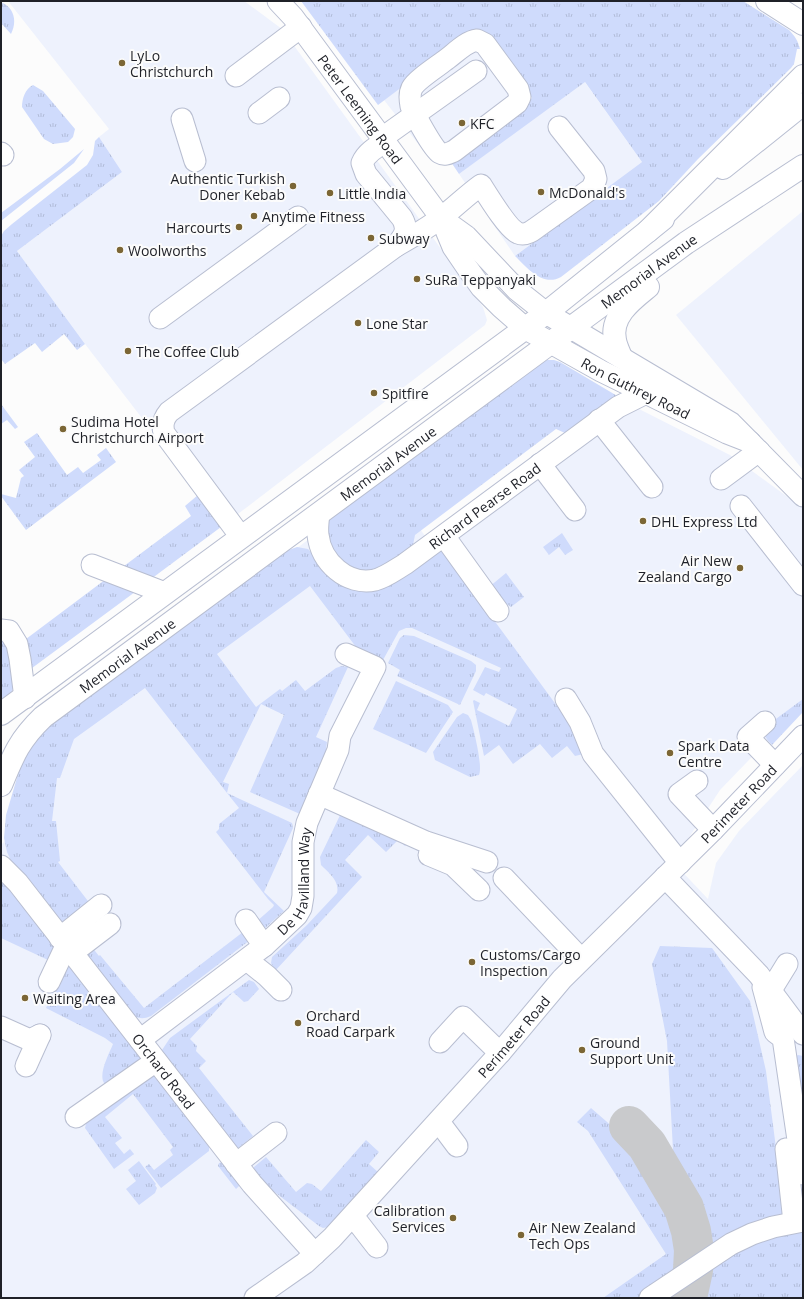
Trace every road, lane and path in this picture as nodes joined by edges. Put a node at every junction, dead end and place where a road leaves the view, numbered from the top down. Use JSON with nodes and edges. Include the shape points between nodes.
{"nodes":[{"id":1,"x":278,"y":1,"type":"edge"},
{"id":2,"x":767,"y":1,"type":"edge"},
{"id":3,"x":803,"y":24,"type":"edge"},
{"id":4,"x":300,"y":27,"type":"junction"},
{"id":5,"x":476,"y":71,"type":"dead end"},
{"id":6,"x":236,"y":76,"type":"dead end"},
{"id":7,"x":803,"y":76,"type":"edge"},
{"id":8,"x":279,"y":98,"type":"dead end"},
{"id":9,"x":803,"y":104,"type":"edge"},
{"id":10,"x":259,"y":113,"type":"dead end"},
{"id":11,"x":415,"y":115,"type":"junction"},
{"id":12,"x":182,"y":120,"type":"dead end"},
{"id":13,"x":563,"y":124,"type":"dead end"},
{"id":14,"x":383,"y":140,"type":"junction"},
{"id":15,"x":195,"y":161,"type":"dead end"},
{"id":16,"x":803,"y":166,"type":"edge"},
{"id":17,"x":298,"y":217,"type":"dead end"},
{"id":18,"x":441,"y":218,"type":"junction"},
{"id":19,"x":648,"y":231,"type":"junction"},
{"id":20,"x":686,"y":243,"type":"junction"},
{"id":21,"x":396,"y":246,"type":"junction"},
{"id":22,"x":546,"y":314,"type":"junction"},
{"id":23,"x":160,"y":318,"type":"dead end"},
{"id":24,"x":526,"y":328,"type":"junction"},
{"id":25,"x":571,"y":328,"type":"junction"},
{"id":26,"x":550,"y":343,"type":"junction"},
{"id":27,"x":621,"y":357,"type":"junction"},
{"id":28,"x":646,"y":393,"type":"junction"},
{"id":29,"x":599,"y":420,"type":"junction"},
{"id":30,"x":754,"y":446,"type":"junction"},
{"id":31,"x":540,"y":464,"type":"junction"},
{"id":32,"x":721,"y":480,"type":"dead end"},
{"id":33,"x":652,"y":487,"type":"dead end"},
{"id":34,"x":803,"y":496,"type":"edge"},
{"id":35,"x":741,"y":506,"type":"dead end"},
{"id":36,"x":575,"y":510,"type":"dead end"},
{"id":37,"x":319,"y":514,"type":"junction"},
{"id":38,"x":444,"y":536,"type":"junction"},
{"id":39,"x":241,"y":537,"type":"junction"},
{"id":40,"x":284,"y":539,"type":"junction"},
{"id":41,"x":323,"y":553,"type":"junction"},
{"id":42,"x":92,"y":565,"type":"dead end"},
{"id":43,"x":803,"y":586,"type":"edge"},
{"id":44,"x":166,"y":594,"type":"junction"},
{"id":45,"x":498,"y":611,"type":"dead end"},
{"id":46,"x":5,"y":630,"type":"edge"},
{"id":47,"x":346,"y":654,"type":"dead end"},
{"id":48,"x":25,"y":698,"type":"junction"},
{"id":49,"x":566,"y":699,"type":"dead end"},
{"id":50,"x":1,"y":714,"type":"edge"},
{"id":51,"x":765,"y":722,"type":"dead end"},
{"id":52,"x":803,"y":736,"type":"edge"},
{"id":53,"x":775,"y":765,"type":"junction"},
{"id":54,"x":697,"y":781,"type":"dead end"},
{"id":55,"x":1,"y":785,"type":"edge"},
{"id":56,"x":319,"y":794,"type":"junction"},
{"id":57,"x":713,"y":830,"type":"junction"},
{"id":58,"x":413,"y":850,"type":"dead end"},
{"id":59,"x":1,"y":853,"type":"edge"},
{"id":60,"x":487,"y":862,"type":"dead end"},
{"id":61,"x":1,"y":866,"type":"edge"},
{"id":62,"x":672,"y":870,"type":"junction"},
{"id":63,"x":504,"y":878,"type":"dead end"},
{"id":64,"x":18,"y":883,"type":"junction"},
{"id":65,"x":479,"y":890,"type":"dead end"},
{"id":66,"x":101,"y":905,"type":"dead end"},
{"id":67,"x":246,"y":920,"type":"dead end"},
{"id":68,"x":110,"y":924,"type":"dead end"},
{"id":69,"x":66,"y":946,"type":"junction"},
{"id":70,"x":264,"y":946,"type":"junction"},
{"id":71,"x":581,"y":959,"type":"junction"},
{"id":72,"x":247,"y":960,"type":"junction"},
{"id":73,"x":787,"y":964,"type":"dead end"},
{"id":74,"x":48,"y":982,"type":"dead end"},
{"id":75,"x":765,"y":983,"type":"junction"},
{"id":76,"x":281,"y":990,"type":"dead end"},
{"id":77,"x":1,"y":1027,"type":"edge"},
{"id":78,"x":775,"y":1032,"type":"junction"},
{"id":79,"x":803,"y":1034,"type":"edge"},
{"id":80,"x":140,"y":1040,"type":"junction"},
{"id":81,"x":440,"y":1042,"type":"dead end"},
{"id":82,"x":500,"y":1053,"type":"junction"},
{"id":83,"x":156,"y":1062,"type":"junction"},
{"id":84,"x":26,"y":1066,"type":"dead end"},
{"id":85,"x":76,"y":1117,"type":"dead end"},
{"id":86,"x":439,"y":1122,"type":"junction"},
{"id":87,"x":276,"y":1133,"type":"dead end"},
{"id":88,"x":457,"y":1146,"type":"dead end"},
{"id":89,"x":236,"y":1164,"type":"junction"},
{"id":90,"x":803,"y":1174,"type":"edge"},
{"id":91,"x":353,"y":1216,"type":"junction"},
{"id":92,"x":798,"y":1222,"type":"edge"},
{"id":93,"x":377,"y":1247,"type":"dead end"},
{"id":94,"x":315,"y":1254,"type":"junction"},
{"id":95,"x":255,"y":1298,"type":"edge"},
{"id":96,"x":650,"y":1298,"type":"edge"}],
"edges":[{"from":1,"to":4,"type":"street","name":"Peter Leeming Road"},
{"from":2,"to":3,"type":"main road"},
{"from":4,"to":6,"type":"street","via":[[255,66]]},
{"from":4,"to":14,"type":"street","name":"Peter Leeming Road"},
{"from":5,"to":11,"type":"street"},
{"from":7,"to":19,"type":"main road"},
{"from":8,"to":10,"type":"street"},
{"from":9,"to":19,"type":"main road","name":"Memorial Avenue"},
{"from":11,"to":11,"type":"street","via":[[410,97],[413,86],[474,40],[485,44],[520,93],[517,103],[448,154],[436,150]]},
{"from":11,"to":14,"type":"street"},
{"from":12,"to":15,"type":"street"},
{"from":13,"to":18,"type":"street","via":[[594,171],[596,179],[592,188],[536,228],[523,234],[510,226],[481,185]]},
{"from":14,"to":18,"type":"street","name":"Peter Leeming Road"},
{"from":14,"to":21,"type":"street","via":[[371,150],[362,163],[366,174],[405,224],[403,237]]},
{"from":16,"to":20,"type":"main road","name":"Memorial Avenue"},
{"from":17,"to":23,"type":"street"},
{"from":18,"to":21,"type":"street"},
{"from":18,"to":22,"type":"street","name":"Peter Leeming Road","via":[[466,236],[518,290]]},
{"from":18,"to":24,"type":"street","name":"Peter Leeming Road","via":[[453,247],[481,287]]},
{"from":19,"to":22,"type":"main road","name":"Memorial Avenue"},
{"from":20,"to":25,"type":"main road","name":"Memorial Avenue"},
{"from":20,"to":27,"type":"main road","via":[[664,274],[628,304],[617,319],[615,340]]},
{"from":21,"to":39,"type":"street","via":[[165,417],[162,428],[164,433]]},
{"from":22,"to":24,"type":"main road","name":"Memorial Avenue"},
{"from":22,"to":25,"type":"street","name":"Ron Guthrey Road"},
{"from":24,"to":26,"type":"street","name":"Ron Guthrey Road"},
{"from":24,"to":39,"type":"main road","name":"Memorial Avenue"},
{"from":25,"to":26,"type":"main road","name":"Memorial Avenue"},
{"from":25,"to":27,"type":"street","name":"Ron Guthrey Road"},
{"from":26,"to":28,"type":"street","name":"Ron Guthrey Road"},
{"from":26,"to":37,"type":"main road","name":"Memorial Avenue"},
{"from":27,"to":30,"type":"street","name":"Ron Guthrey Road","via":[[731,423]]},
{"from":28,"to":29,"type":"street","name":"Richard Pearse Road"},
{"from":28,"to":30,"type":"street","name":"Ron Guthrey Road"},
{"from":29,"to":31,"type":"street","name":"Richard Pearse Road"},
{"from":29,"to":33,"type":"street"},
{"from":30,"to":32,"type":"street"},
{"from":30,"to":34,"type":"street","name":"Ron Guthrey Road"},
{"from":31,"to":36,"type":"street"},
{"from":31,"to":38,"type":"street","name":"Richard Pearse Road"},
{"from":35,"to":43,"type":"street"},
{"from":37,"to":40,"type":"main road","name":"Memorial Avenue"},
{"from":37,"to":41,"type":"street","name":"Richard Pearse Road","via":[[318,536]]},
{"from":38,"to":41,"type":"street","name":"Richard Pearse Road","via":[[385,577],[374,580],[362,581],[344,575]]},
{"from":38,"to":45,"type":"street"},
{"from":39,"to":44,"type":"main road","name":"Memorial Avenue"},
{"from":40,"to":41,"type":"street","name":"Richard Pearse Road","via":[[304,542]]},
{"from":40,"to":55,"type":"main road","name":"Memorial Avenue","via":[[43,717],[20,742]]},
{"from":42,"to":44,"type":"street"},
{"from":44,"to":48,"type":"main road","name":"Memorial Avenue"},
{"from":46,"to":48,"type":"street","via":[[17,644]]},
{"from":47,"to":56,"type":"street","name":"De Havilland Way","via":[[375,667],[340,736],[338,750]]},
{"from":48,"to":50,"type":"main road","name":"Memorial Avenue"},
{"from":49,"to":62,"type":"street","via":[[580,722],[593,754]]},
{"from":51,"to":53,"type":"street","via":[[748,737]]},
{"from":52,"to":53,"type":"street","name":"Perimeter Road"},
{"from":53,"to":57,"type":"street","name":"Perimeter Road"},
{"from":54,"to":57,"type":"street","via":[[679,794]]},
{"from":56,"to":60,"type":"street","via":[[426,842]]},
{"from":56,"to":70,"type":"street","name":"De Havilland Way","via":[[304,833],[301,908],[291,922]]},
{"from":57,"to":62,"type":"street","name":"Perimeter Road"},
{"from":58,"to":65,"type":"street","via":[[453,865]]},
{"from":59,"to":64,"type":"street","name":"Orchard Road"},
{"from":61,"to":64,"type":"street","name":"Orchard Road"},
{"from":62,"to":71,"type":"street","name":"Perimeter Road"},
{"from":62,"to":75,"type":"street"},
{"from":63,"to":71,"type":"street"},
{"from":64,"to":69,"type":"street","name":"Orchard Road"},
{"from":66,"to":69,"type":"street"},
{"from":67,"to":70,"type":"street"},
{"from":68,"to":69,"type":"street"},
{"from":69,"to":74,"type":"street"},
{"from":69,"to":80,"type":"street","name":"Orchard Road"},
{"from":70,"to":72,"type":"street","name":"De Havilland Way"},
{"from":71,"to":82,"type":"street","name":"Perimeter Road"},
{"from":72,"to":76,"type":"street"},
{"from":72,"to":80,"type":"street","name":"De Havilland Way"},
{"from":73,"to":75,"type":"street"},
{"from":75,"to":78,"type":"street"},
{"from":75,"to":79,"type":"street"},
{"from":77,"to":84,"type":"street","via":[[30,1040],[40,1034]]},
{"from":78,"to":90,"type":"street","via":[[783,1038]]},
{"from":78,"to":92,"type":"street","via":[[769,1040]]},
{"from":80,"to":83,"type":"street","name":"Orchard Road"},
{"from":81,"to":82,"type":"street","via":[[464,1017]]},
{"from":82,"to":86,"type":"street","name":"Perimeter Road"},
{"from":83,"to":85,"type":"street"},
{"from":83,"to":89,"type":"street","name":"Orchard Road"},
{"from":86,"to":88,"type":"street"},
{"from":86,"to":91,"type":"street","name":"Perimeter Road"},
{"from":87,"to":89,"type":"street"},
{"from":89,"to":94,"type":"street","name":"Orchard Road"},
{"from":91,"to":93,"type":"street"},
{"from":91,"to":94,"type":"street","name":"Perimeter Road"},
{"from":92,"to":96,"type":"street","via":[[766,1229],[731,1244]]},
{"from":94,"to":95,"type":"street","name":"Perimeter Road"}]}
